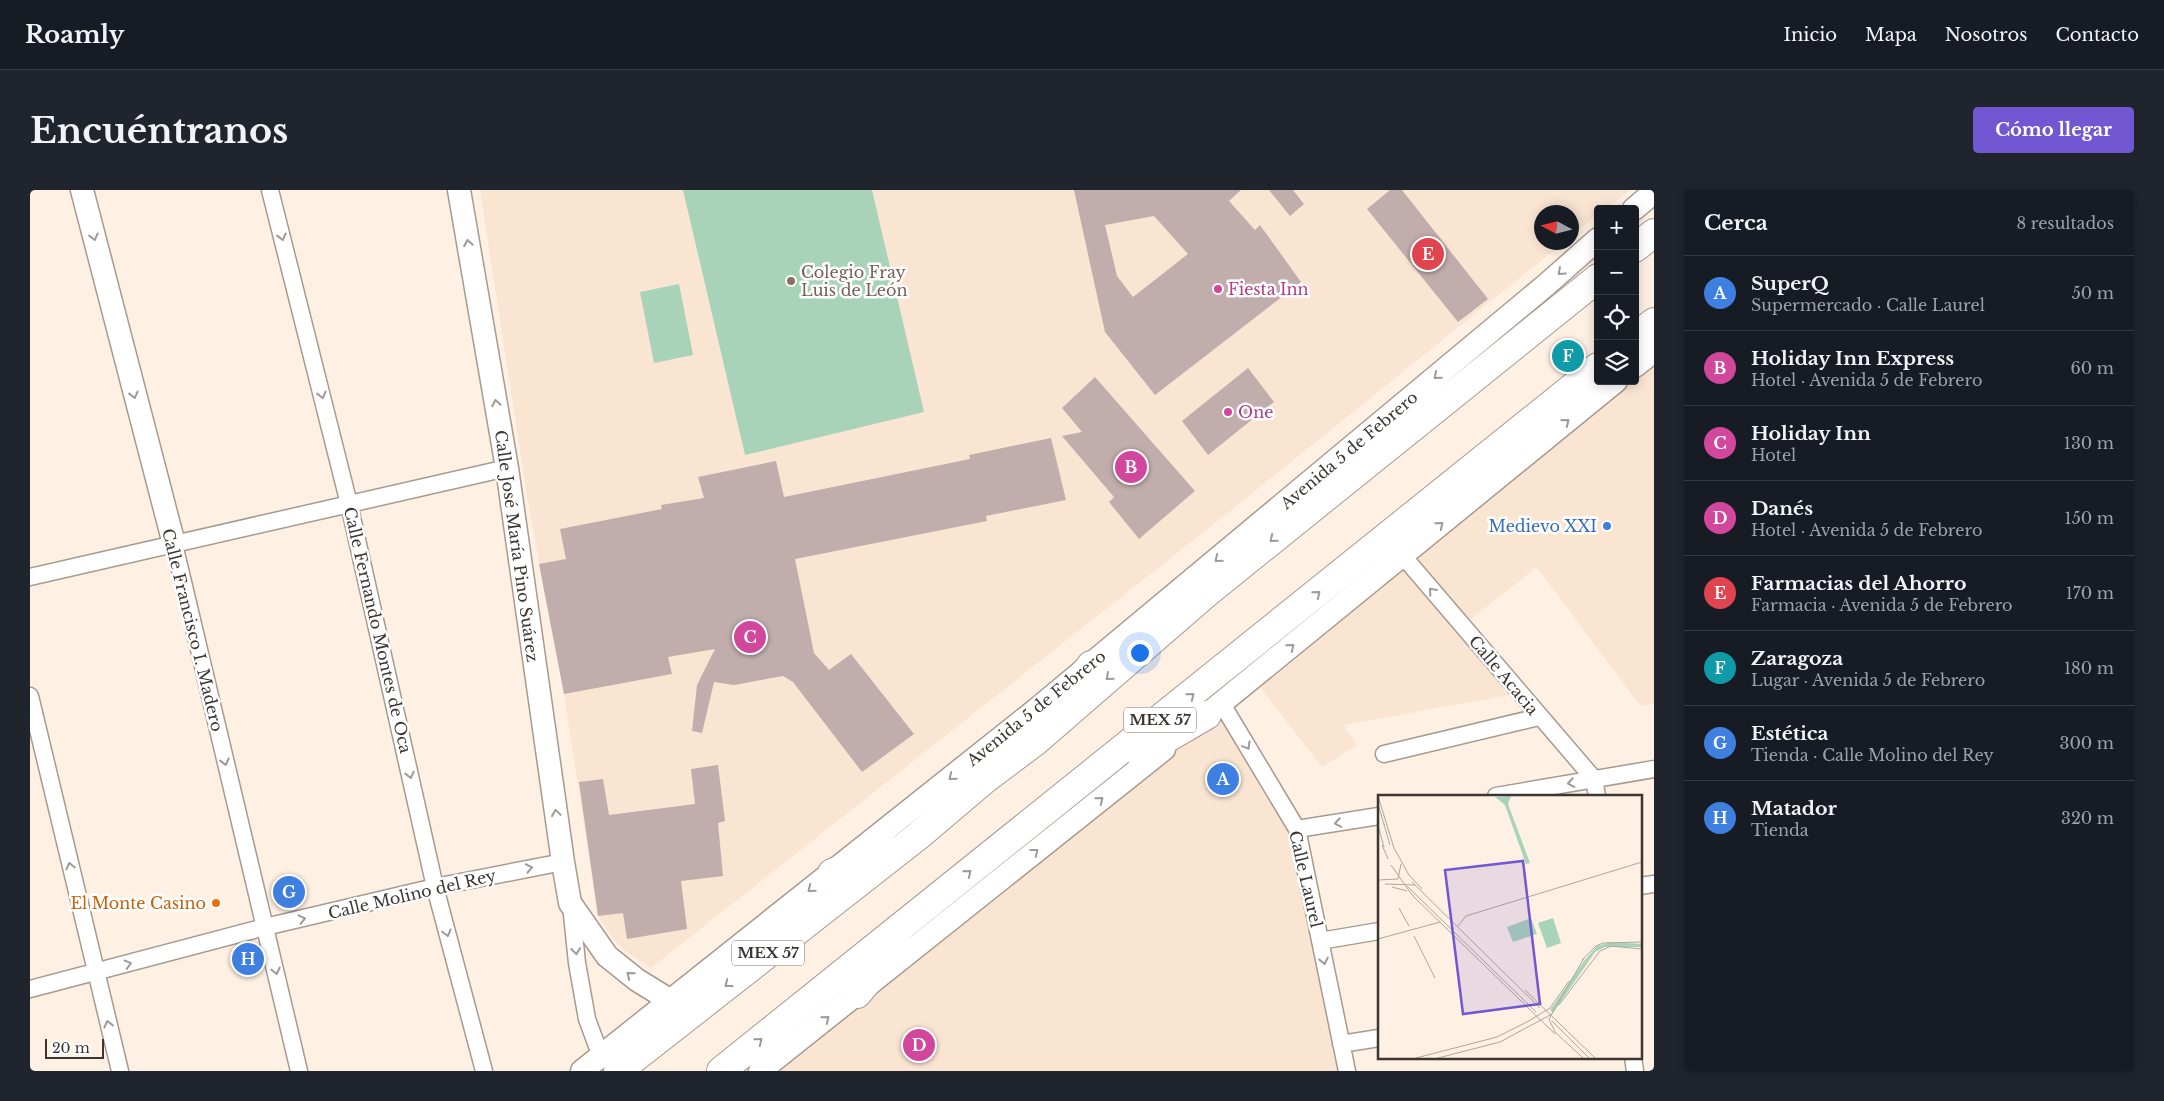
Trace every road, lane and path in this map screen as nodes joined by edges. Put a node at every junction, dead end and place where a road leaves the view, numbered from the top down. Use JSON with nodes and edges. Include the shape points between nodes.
{"nodes":[{"id":1,"x":82,"y":190,"type":"edge"},
{"id":2,"x":270,"y":190,"type":"edge"},
{"id":3,"x":459,"y":190,"type":"edge"},
{"id":4,"x":1654,"y":192,"type":"edge"},
{"id":5,"x":1639,"y":205,"type":"edge"},
{"id":6,"x":1654,"y":233,"type":"edge"},
{"id":7,"x":1594,"y":243,"type":"edge"},
{"id":8,"x":1654,"y":244,"type":"edge"},
{"id":9,"x":1639,"y":246,"type":"edge"},
{"id":10,"x":1639,"y":248,"type":"edge"},
{"id":11,"x":1594,"y":280,"type":"edge"},
{"id":12,"x":1594,"y":280,"type":"edge"},
{"id":13,"x":1654,"y":322,"type":"edge"},
{"id":14,"x":1639,"y":334,"type":"edge"},
{"id":15,"x":1654,"y":351,"type":"edge"},
{"id":16,"x":1639,"y":363,"type":"edge"},
{"id":17,"x":1594,"y":370,"type":"edge"},
{"id":18,"x":1611,"y":385,"type":"edge"},
{"id":19,"x":507,"y":468,"type":"junction"},
{"id":20,"x":349,"y":504,"type":"junction"},
{"id":21,"x":1259,"y":525,"type":"junction"},
{"id":22,"x":174,"y":544,"type":"junction"},
{"id":23,"x":1403,"y":556,"type":"junction"},
{"id":24,"x":30,"y":577,"type":"edge"},
{"id":25,"x":1091,"y":665,"type":"junction"},
{"id":26,"x":30,"y":696,"type":"edge"},
{"id":27,"x":1214,"y":710,"type":"junction"},
{"id":28,"x":1539,"y":717,"type":"junction"},
{"id":29,"x":1036,"y":741,"type":"junction"},
{"id":30,"x":1384,"y":754,"type":"dead end"},
{"id":31,"x":1654,"y":770,"type":"edge"},
{"id":32,"x":1594,"y":780,"type":"junction"},
{"id":33,"x":1502,"y":795,"type":"edge"},
{"id":34,"x":1597,"y":795,"type":"edge"},
{"id":35,"x":1065,"y":796,"type":"junction"},
{"id":36,"x":1378,"y":816,"type":"edge"},
{"id":37,"x":1297,"y":830,"type":"junction"},
{"id":38,"x":918,"y":836,"type":"junction"},
{"id":39,"x":563,"y":862,"type":"junction"},
{"id":40,"x":832,"y":873,"type":"junction"},
{"id":41,"x":435,"y":888,"type":"junction"},
{"id":42,"x":939,"y":897,"type":"junction"},
{"id":43,"x":570,"y":902,"type":"junction"},
{"id":44,"x":265,"y":927,"type":"junction"},
{"id":45,"x":1378,"y":931,"type":"edge"},
{"id":46,"x":1320,"y":941,"type":"junction"},
{"id":47,"x":96,"y":973,"type":"junction"},
{"id":48,"x":30,"y":989,"type":"edge"},
{"id":49,"x":857,"y":994,"type":"junction"},
{"id":50,"x":671,"y":1001,"type":"junction"},
{"id":51,"x":1378,"y":1038,"type":"edge"},
{"id":52,"x":1341,"y":1044,"type":"junction"},
{"id":53,"x":1633,"y":1058,"type":"edge"},
{"id":54,"x":605,"y":1066,"type":"edge"},
{"id":55,"x":120,"y":1071,"type":"edge"},
{"id":56,"x":299,"y":1071,"type":"edge"},
{"id":57,"x":484,"y":1071,"type":"edge"},
{"id":58,"x":582,"y":1071,"type":"edge"},
{"id":59,"x":721,"y":1071,"type":"edge"},
{"id":60,"x":760,"y":1071,"type":"edge"},
{"id":61,"x":1347,"y":1071,"type":"edge"},
{"id":62,"x":1635,"y":1071,"type":"edge"}],
"edges":[{"from":1,"to":22,"type":"main road","name":"Calle Francisco I. Madero","one_way":true},
{"from":2,"to":20,"type":"street","name":"Calle Fernando Montes de Oca","one_way":true},
{"from":19,"to":3,"type":"main road","name":"Calle José María Pino Suárez","one_way":true},
{"from":4,"to":5,"type":"main road"},
{"from":6,"to":9,"type":"highway"},
{"from":7,"to":21,"type":"main road","name":"Avenida 5 de Febrero","one_way":true},
{"from":8,"to":10,"type":"main road"},
{"from":11,"to":21,"type":"main road","via":[[1322,485]]},
{"from":12,"to":29,"type":"highway","name":"Avenida 5 de Febrero","number":"MEX 57","one_way":true,"via":[[1209,591]]},
{"from":13,"to":14,"type":"highway"},
{"from":15,"to":16,"type":"main road"},
{"from":35,"to":17,"type":"highway","number":"MEX 57","one_way":true},
{"from":23,"to":18,"type":"main road","one_way":true},
{"from":19,"to":20,"type":"street"},
{"from":39,"to":19,"type":"main road","name":"Calle José María Pino Suárez","one_way":true},
{"from":20,"to":22,"type":"street"},
{"from":20,"to":41,"type":"street","name":"Calle Fernando Montes de Oca","one_way":true},
{"from":21,"to":25,"type":"main road","name":"Avenida 5 de Febrero","one_way":true},
{"from":22,"to":24,"type":"street"},
{"from":22,"to":44,"type":"street","name":"Calle Francisco I. Madero","one_way":true},
{"from":27,"to":23,"type":"main road","one_way":true},
{"from":28,"to":23,"type":"street","name":"Calle Acacia","one_way":true},
{"from":25,"to":29,"type":"highway"},
{"from":25,"to":40,"type":"main road","name":"Avenida 5 de Febrero","one_way":true},
{"from":47,"to":26,"type":"street","one_way":true},
{"from":27,"to":35,"type":"highway"},
{"from":27,"to":37,"type":"street","name":"Calle Laurel","one_way":true},
{"from":49,"to":27,"type":"main road","one_way":true},
{"from":28,"to":30,"type":"street"},
{"from":28,"to":32,"type":"street","name":"Calle Acacia"},
{"from":29,"to":38,"type":"highway","name":"Avenida 5 de Febrero","number":"MEX 57"},
{"from":31,"to":32,"type":"street"},
{"from":32,"to":33,"type":"street","one_way":true},
{"from":32,"to":34,"type":"street"},
{"from":42,"to":35,"type":"highway","number":"MEX 57","one_way":true},
{"from":36,"to":37,"type":"street","one_way":true},
{"from":37,"to":46,"type":"street","name":"Calle Laurel"},
{"from":38,"to":40,"type":"highway"},
{"from":38,"to":54,"type":"highway","name":"Avenida 5 de Febrero","number":"MEX 57","one_way":true},
{"from":41,"to":39,"type":"street","name":"Calle Molino del Rey","one_way":true},
{"from":39,"to":43,"type":"main road","name":"Calle José María Pino Suárez"},
{"from":40,"to":50,"type":"main road","name":"Avenida 5 de Febrero","one_way":true},
{"from":44,"to":41,"type":"street","name":"Calle Molino del Rey","one_way":true},
{"from":41,"to":57,"type":"street","name":"Calle Fernando Montes de Oca","one_way":true},
{"from":42,"to":49,"type":"highway"},
{"from":59,"to":42,"type":"highway","number":"MEX 57","one_way":true},
{"from":50,"to":43,"type":"main road","name":"Calle José María Pino Suárez","one_way":true,"via":[[606,956]]},
{"from":43,"to":54,"type":"street","name":"Calle José María Pino Suárez","one_way":true,"via":[[587,1018]]},
{"from":47,"to":44,"type":"street","name":"Calle Molino del Rey","one_way":true},
{"from":44,"to":56,"type":"street","name":"Calle Francisco I. Madero","one_way":true},
{"from":45,"to":46,"type":"street"},
{"from":46,"to":52,"type":"street","name":"Calle Laurel","one_way":true},
{"from":47,"to":48,"type":"street","name":"Calle Molino del Rey"},
{"from":55,"to":47,"type":"street","one_way":true},
{"from":60,"to":49,"type":"main road","one_way":true},
{"from":50,"to":54,"type":"main road","name":"Avenida 5 de Febrero"},
{"from":51,"to":52,"type":"street"},
{"from":52,"to":61,"type":"street","name":"Calle Laurel"},
{"from":53,"to":62,"type":"street"},
{"from":54,"to":58,"type":"main road","name":"Avenida 5 de Febrero"}]}
